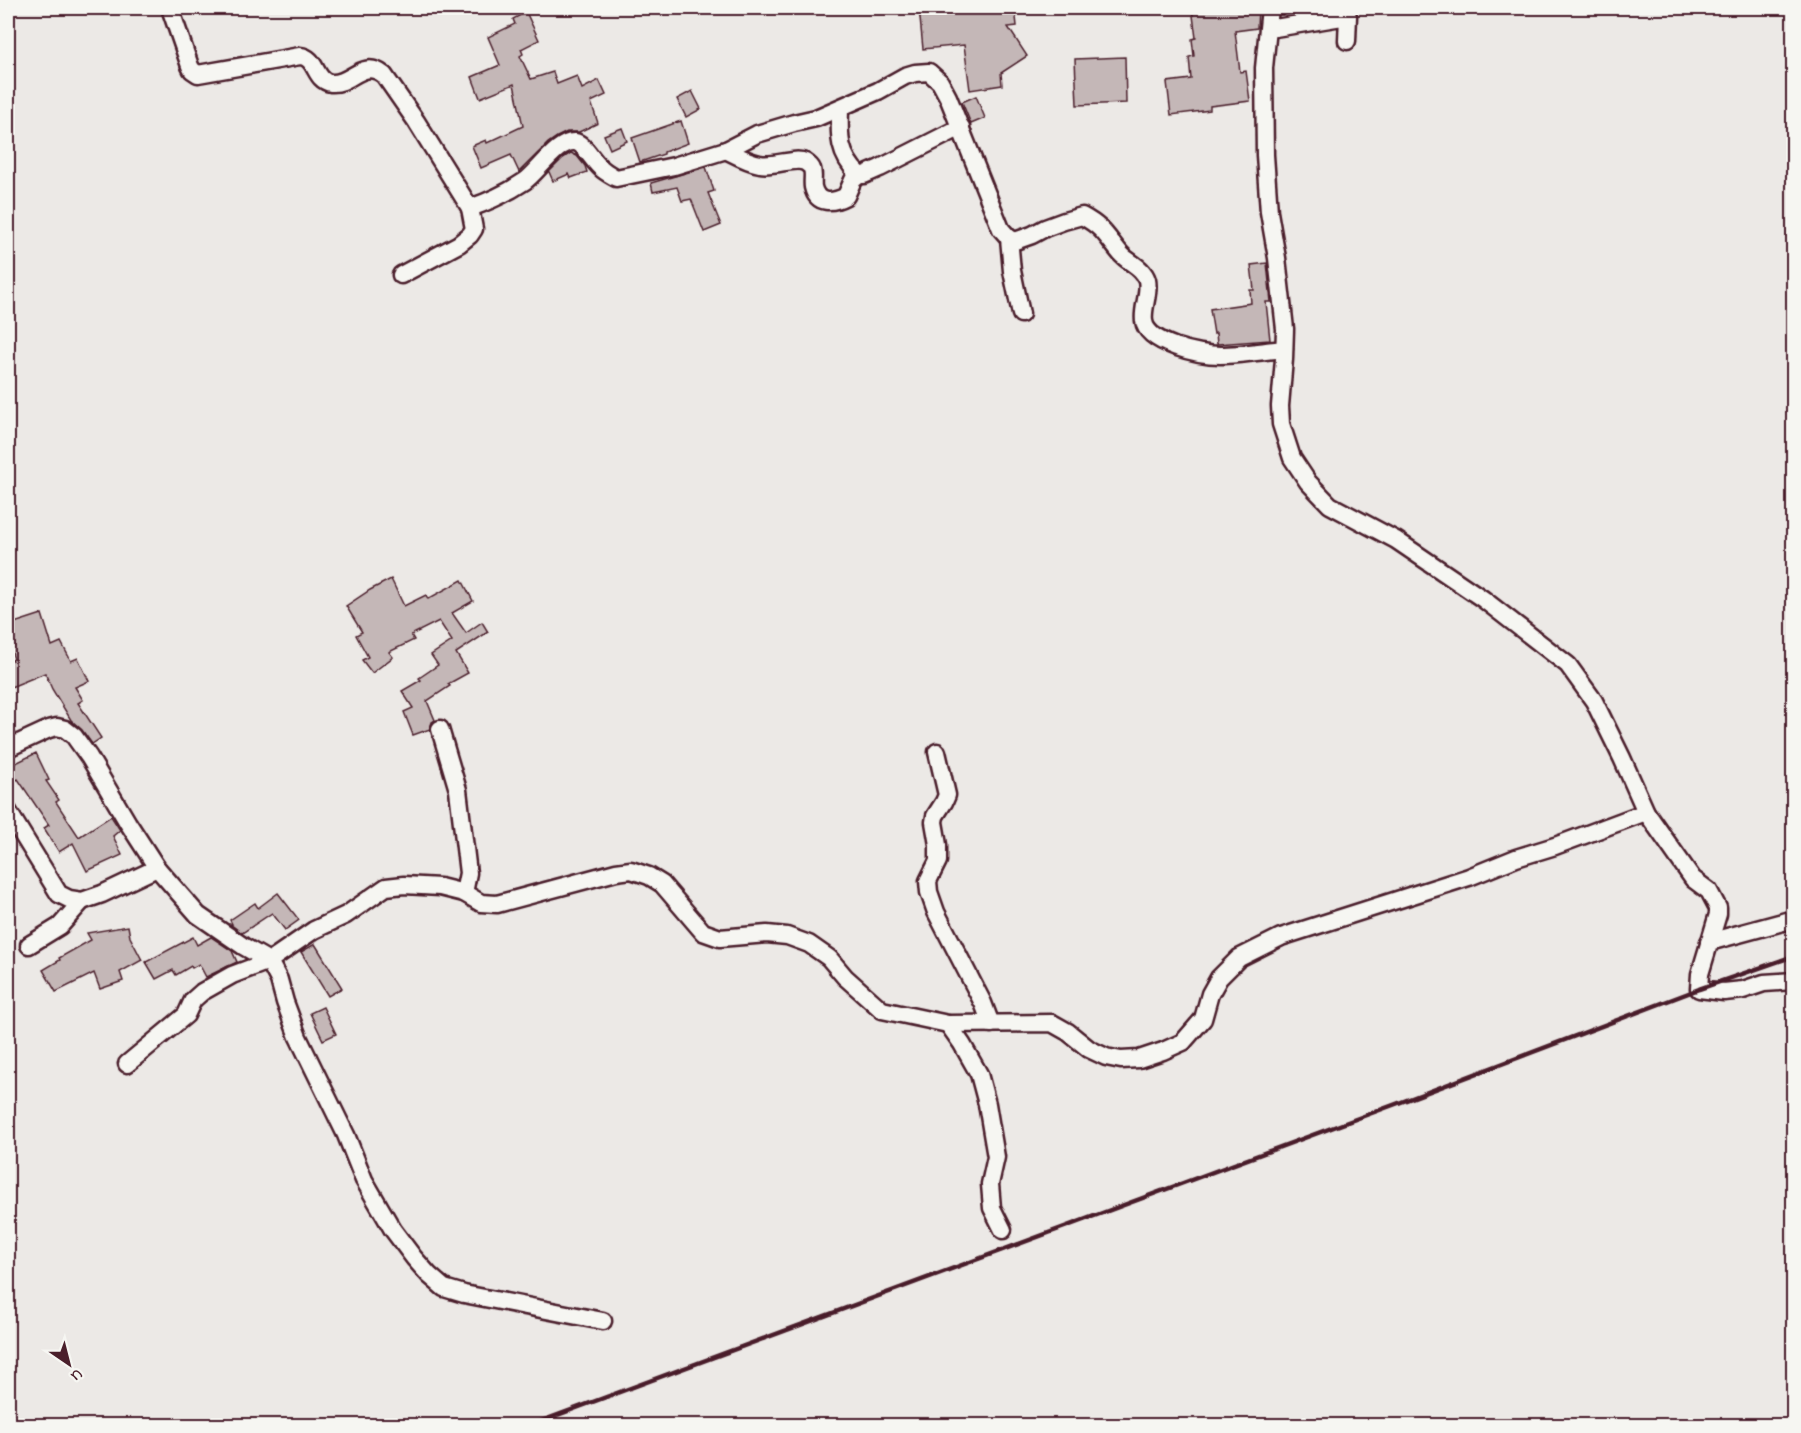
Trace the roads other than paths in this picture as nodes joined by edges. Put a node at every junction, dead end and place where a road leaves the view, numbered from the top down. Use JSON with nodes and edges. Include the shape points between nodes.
{"nodes":[{"id":1,"x":170,"y":8,"type":"edge"},
{"id":2,"x":1270,"y":8,"type":"edge"},
{"id":3,"x":1348,"y":12,"type":"edge"},
{"id":4,"x":1269,"y":29,"type":"junction"},
{"id":5,"x":1347,"y":41,"type":"dead end"},
{"id":6,"x":840,"y":108,"type":"junction"},
{"id":7,"x":961,"y":127,"type":"junction"},
{"id":8,"x":726,"y":150,"type":"junction"},
{"id":9,"x":859,"y":175,"type":"junction"},
{"id":10,"x":470,"y":208,"type":"junction"},
{"id":11,"x":1009,"y":238,"type":"junction"},
{"id":12,"x":401,"y":275,"type":"dead end"},
{"id":13,"x":1021,"y":314,"type":"dead end"},
{"id":14,"x":1284,"y":349,"type":"junction"},
{"id":15,"x":440,"y":729,"type":"dead end"},
{"id":16,"x":8,"y":748,"type":"edge"},
{"id":17,"x":937,"y":752,"type":"dead end"},
{"id":18,"x":8,"y":811,"type":"edge"},
{"id":19,"x":1646,"y":812,"type":"junction"},
{"id":20,"x":157,"y":868,"type":"junction"},
{"id":21,"x":464,"y":893,"type":"junction"},
{"id":22,"x":82,"y":901,"type":"junction"},
{"id":23,"x":1794,"y":919,"type":"edge"},
{"id":24,"x":1709,"y":942,"type":"junction"},
{"id":25,"x":29,"y":945,"type":"dead end"},
{"id":26,"x":269,"y":961,"type":"junction"},
{"id":27,"x":1794,"y":981,"type":"edge"},
{"id":28,"x":948,"y":1024,"type":"junction"},
{"id":29,"x":991,"y":1024,"type":"junction"},
{"id":30,"x":127,"y":1064,"type":"dead end"},
{"id":31,"x":1003,"y":1230,"type":"dead end"},
{"id":32,"x":603,"y":1322,"type":"dead end"}],
"edges":[{"from":1,"to":10,"type":"street","via":[[190,66],[198,74],[300,56],[308,57],[329,83],[366,69],[378,70]]},
{"from":2,"to":4,"type":"street"},
{"from":3,"to":4,"type":"street"},
{"from":3,"to":5,"type":"street"},
{"from":4,"to":14,"type":"street","via":[[1264,68],[1265,155],[1282,295]]},
{"from":6,"to":7,"type":"street","via":[[905,76],[929,72],[940,82]]},
{"from":6,"to":8,"type":"street","via":[[757,134]]},
{"from":6,"to":9,"type":"street","via":[[842,151]]},
{"from":7,"to":9,"type":"street"},
{"from":7,"to":11,"type":"street","via":[[1001,229]]},
{"from":8,"to":9,"type":"street","via":[[759,164],[804,161],[812,170],[816,195],[825,202],[846,196]]},
{"from":8,"to":10,"type":"street","via":[[616,178],[574,142],[553,152],[523,182]]},
{"from":10,"to":12,"type":"street","via":[[474,229],[465,241]]},
{"from":11,"to":13,"type":"street","via":[[1011,271]]},
{"from":11,"to":14,"type":"street","via":[[1022,239],[1082,216],[1094,222],[1122,255],[1143,272],[1147,280],[1144,321],[1149,331],[1165,343],[1219,355]]},
{"from":14,"to":19,"type":"street","via":[[1281,424],[1292,458],[1308,482],[1330,505],[1396,540],[1568,665],[1594,701]]},
{"from":15,"to":21,"type":"street","via":[[458,790],[468,873]]},
{"from":16,"to":20,"type":"street","via":[[57,727],[74,736]]},
{"from":17,"to":29,"type":"street","via":[[947,795],[935,816],[938,861],[928,881],[929,892]]},
{"from":18,"to":22,"type":"street","via":[[59,894]]},
{"from":19,"to":24,"type":"street","via":[[1718,908]]},
{"from":19,"to":29,"type":"street","via":[[1469,878],[1281,937],[1239,958],[1219,978],[1203,1019],[1183,1042],[1139,1059],[1106,1057],[1052,1023]]},
{"from":20,"to":22,"type":"street"},
{"from":20,"to":26,"type":"street","via":[[198,915]]},
{"from":21,"to":26,"type":"street","via":[[440,887],[386,887]]},
{"from":21,"to":28,"type":"street","via":[[481,903],[497,904],[631,870],[662,884],[703,932],[720,938],[787,936],[809,944],[829,958],[882,1010]]},
{"from":22,"to":25,"type":"street","via":[[60,926]]},
{"from":23,"to":24,"type":"street"},
{"from":24,"to":27,"type":"street","via":[[1699,989],[1724,992]]},
{"from":26,"to":30,"type":"street","via":[[202,992],[186,1015]]},
{"from":26,"to":32,"type":"street","via":[[298,1037],[364,1180],[393,1230],[429,1275],[444,1288],[464,1294]]},
{"from":28,"to":29,"type":"street"},
{"from":28,"to":31,"type":"street","via":[[980,1074],[996,1157],[990,1184],[992,1208]]}]}
